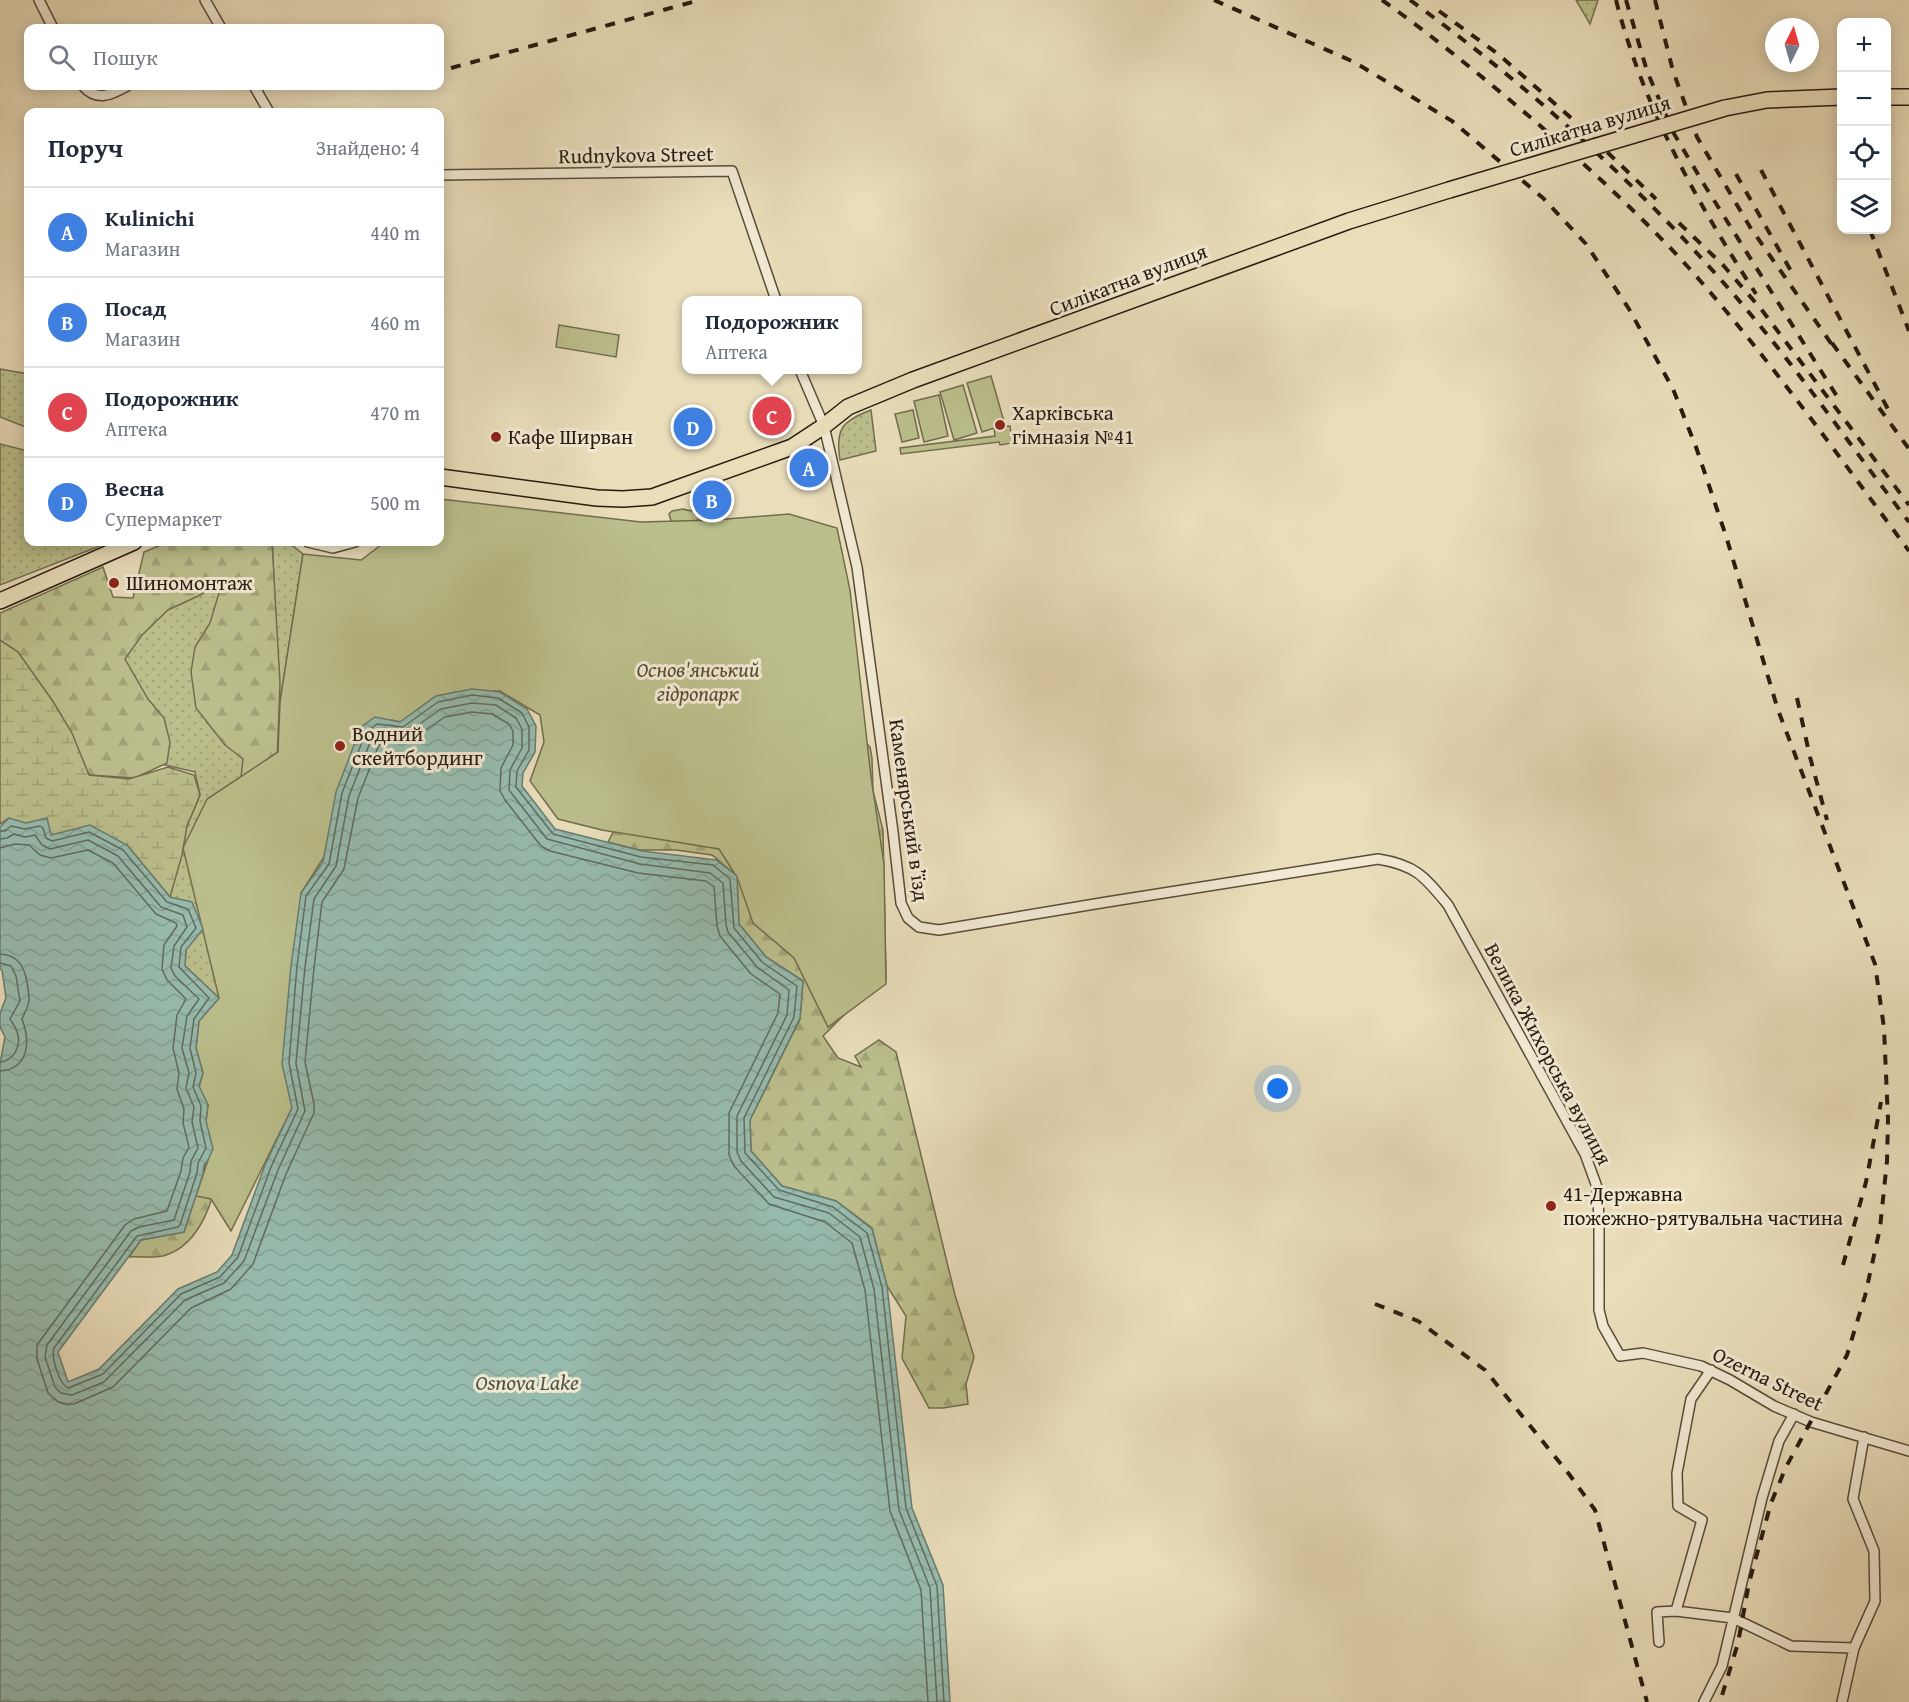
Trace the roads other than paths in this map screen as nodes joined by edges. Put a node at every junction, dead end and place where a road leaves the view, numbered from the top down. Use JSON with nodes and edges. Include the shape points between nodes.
{"nodes":[{"id":1,"x":39,"y":0,"type":"edge"},
{"id":2,"x":205,"y":0,"type":"edge"},
{"id":3,"x":51,"y":24,"type":"edge"},
{"id":4,"x":219,"y":24,"type":"edge"},
{"id":5,"x":88,"y":90,"type":"edge"},
{"id":6,"x":120,"y":90,"type":"edge"},
{"id":7,"x":256,"y":90,"type":"edge"},
{"id":8,"x":1837,"y":96,"type":"edge"},
{"id":9,"x":1891,"y":97,"type":"edge"},
{"id":10,"x":1909,"y":97,"type":"edge"},
{"id":11,"x":267,"y":108,"type":"edge"},
{"id":12,"x":444,"y":175,"type":"edge"},
{"id":13,"x":776,"y":296,"type":"edge"},
{"id":14,"x":802,"y":374,"type":"edge"},
{"id":15,"x":824,"y":426,"type":"junction"},
{"id":16,"x":444,"y":478,"type":"edge"},
{"id":17,"x":125,"y":546,"type":"edge"},
{"id":18,"x":324,"y":546,"type":"edge"},
{"id":19,"x":341,"y":546,"type":"edge"},
{"id":20,"x":0,"y":601,"type":"edge"},
{"id":21,"x":1400,"y":862,"type":"joint"},
{"id":22,"x":1620,"y":1356,"type":"joint"},
{"id":23,"x":1711,"y":1370,"type":"junction"},
{"id":24,"x":1794,"y":1414,"type":"junction"},
{"id":25,"x":1864,"y":1437,"type":"junction"},
{"id":26,"x":1909,"y":1451,"type":"edge"},
{"id":27,"x":1677,"y":1611,"type":"junction"},
{"id":28,"x":1733,"y":1618,"type":"junction"},
{"id":29,"x":1659,"y":1642,"type":"dead end"},
{"id":30,"x":1854,"y":1648,"type":"junction"},
{"id":31,"x":1704,"y":1702,"type":"edge"},
{"id":32,"x":1842,"y":1702,"type":"edge"}],
"edges":[{"from":1,"to":3,"type":"street"},
{"from":2,"to":4,"type":"street"},
{"from":5,"to":6,"type":"street","via":[[104,96]]},
{"from":7,"to":11,"type":"street"},
{"from":8,"to":15,"type":"main road","name":"Силікатна вулиця","bridge":true,"via":[[1767,100],[1725,108],[1349,221],[913,380],[848,406]]},
{"from":9,"to":10,"type":"main road"},
{"from":12,"to":13,"type":"street","name":"Rudnykova Street","via":[[732,171]]},
{"from":14,"to":15,"type":"street"},
{"from":15,"to":16,"type":"main road","name":"Силікатна вулиця","via":[[792,447],[652,497],[597,498]]},
{"from":15,"to":21,"type":"street","name":"Каменярський в’їзд","via":[[857,567],[901,903],[908,918],[919,927],[939,930],[1378,859]]},
{"from":17,"to":20,"type":"main road"},
{"from":18,"to":19,"type":"street"},
{"from":21,"to":22,"type":"street","name":"Велика Жихорська вулиця","via":[[1425,878],[1448,905],[1585,1154],[1597,1187],[1599,1310],[1603,1326]]},
{"from":22,"to":23,"type":"street","name":"Ozerna Street","via":[[1642,1353]]},
{"from":23,"to":24,"type":"street","name":"Ozerna Street"},
{"from":23,"to":27,"type":"street","via":[[1691,1399],[1677,1473],[1678,1506],[1702,1520]]},
{"from":24,"to":25,"type":"street","name":"Ozerna Street"},
{"from":24,"to":28,"type":"street","via":[[1779,1441]]},
{"from":25,"to":26,"type":"street","name":"Ozerna Street"},
{"from":25,"to":30,"type":"street","via":[[1853,1499],[1874,1551],[1875,1601]]},
{"from":27,"to":28,"type":"street"},
{"from":27,"to":29,"type":"street","via":[[1657,1612]]},
{"from":28,"to":30,"type":"street","via":[[1791,1646]]},
{"from":28,"to":31,"type":"street","via":[[1722,1666]]},
{"from":30,"to":32,"type":"street"}]}
